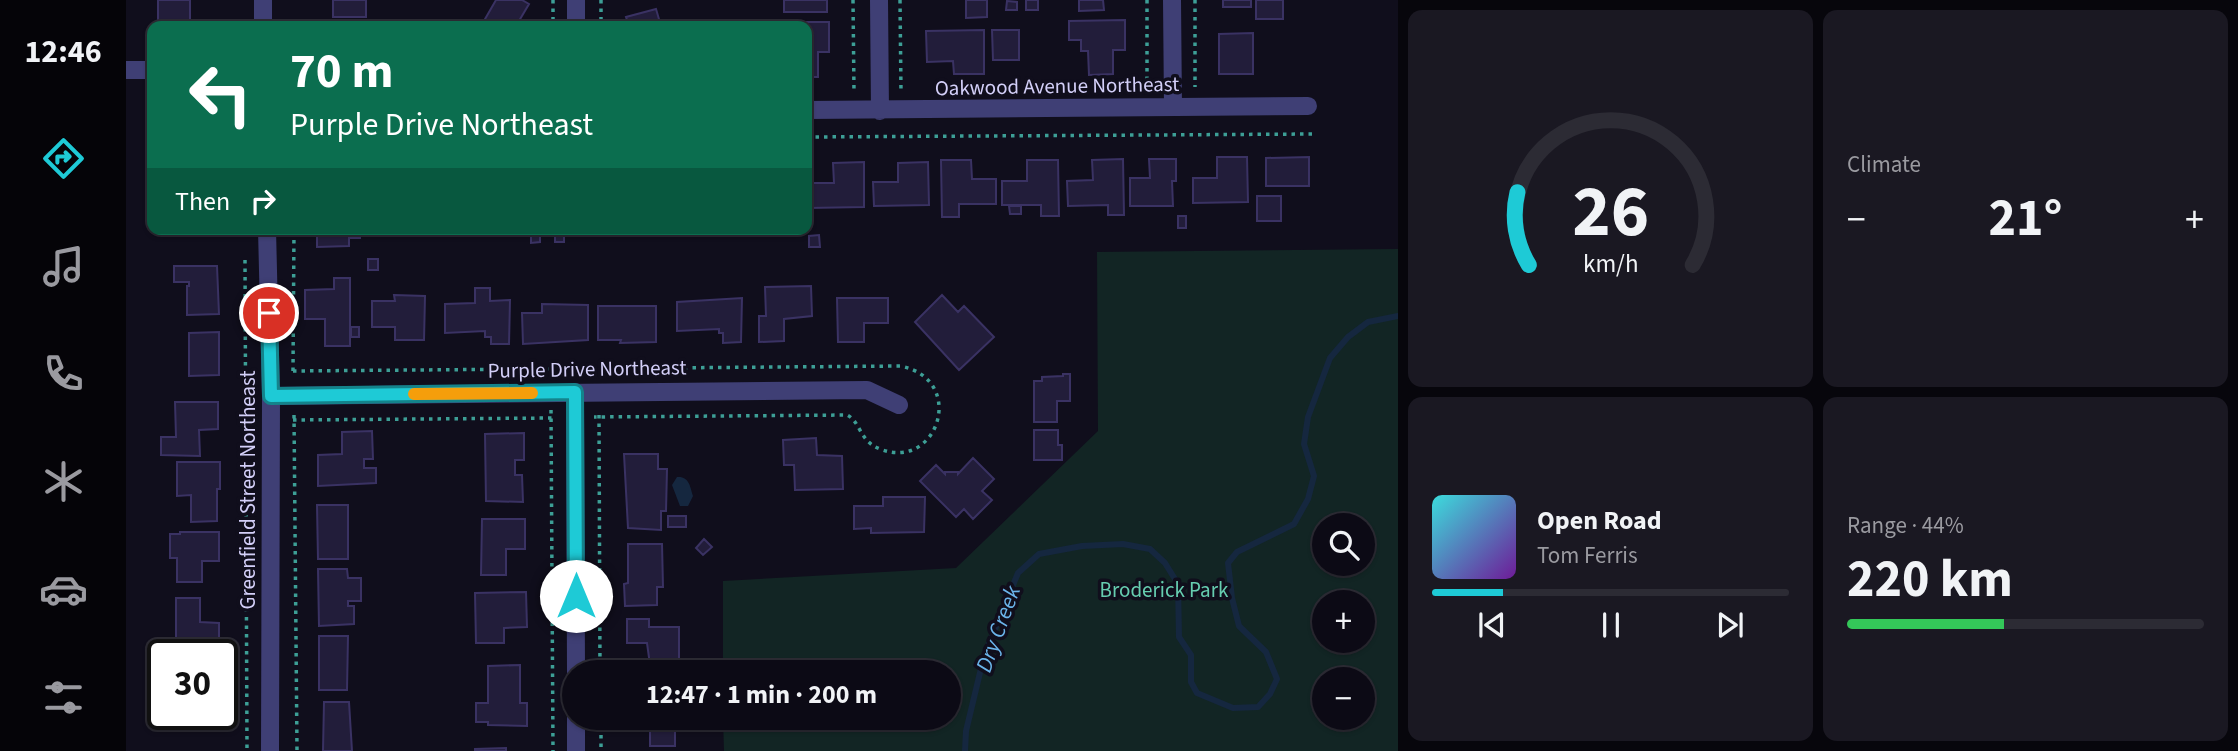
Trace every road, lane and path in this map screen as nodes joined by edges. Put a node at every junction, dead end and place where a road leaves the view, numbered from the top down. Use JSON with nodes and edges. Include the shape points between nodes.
{"nodes":[{"id":1,"x":263,"y":0,"type":"edge"},
{"id":2,"x":553,"y":0,"type":"edge"},
{"id":3,"x":576,"y":0,"type":"edge"},
{"id":4,"x":601,"y":0,"type":"edge"},
{"id":5,"x":853,"y":0,"type":"edge"},
{"id":6,"x":879,"y":0,"type":"edge"},
{"id":7,"x":900,"y":0,"type":"edge"},
{"id":8,"x":1147,"y":0,"type":"edge"},
{"id":9,"x":1172,"y":0,"type":"edge"},
{"id":10,"x":1195,"y":0,"type":"edge"},
{"id":11,"x":263,"y":21,"type":"edge"},
{"id":12,"x":553,"y":21,"type":"edge"},
{"id":13,"x":576,"y":21,"type":"edge"},
{"id":14,"x":601,"y":21,"type":"edge"},
{"id":15,"x":126,"y":70,"type":"edge"},
{"id":16,"x":147,"y":70,"type":"edge"},
{"id":17,"x":1195,"y":87,"type":"dead end"},
{"id":18,"x":1148,"y":97,"type":"dead end"},
{"id":19,"x":854,"y":99,"type":"dead end"},
{"id":20,"x":901,"y":99,"type":"dead end"},
{"id":21,"x":1308,"y":106,"type":"dead end"},
{"id":22,"x":1173,"y":107,"type":"junction"},
{"id":23,"x":812,"y":110,"type":"edge"},
{"id":24,"x":880,"y":111,"type":"junction"},
{"id":25,"x":1148,"y":124,"type":"dead end"},
{"id":26,"x":1316,"y":134,"type":"dead end"},
{"id":27,"x":1148,"y":135,"type":"junction"},
{"id":28,"x":812,"y":137,"type":"edge"},
{"id":29,"x":267,"y":235,"type":"edge"},
{"id":30,"x":293,"y":235,"type":"edge"},
{"id":31,"x":244,"y":260,"type":"dead end"},
{"id":32,"x":293,"y":381,"type":"dead end"},
{"id":33,"x":575,"y":392,"type":"junction"},
{"id":34,"x":271,"y":396,"type":"junction"},
{"id":35,"x":899,"y":405,"type":"dead end"},
{"id":36,"x":599,"y":407,"type":"dead end"},
{"id":37,"x":551,"y":408,"type":"dead end"},
{"id":38,"x":294,"y":409,"type":"dead end"},
{"id":39,"x":551,"y":418,"type":"junction"},
{"id":40,"x":561,"y":418,"type":"dead end"},
{"id":41,"x":294,"y":419,"type":"junction"},
{"id":42,"x":284,"y":420,"type":"dead end"},
{"id":43,"x":576,"y":660,"type":"edge"},
{"id":44,"x":600,"y":660,"type":"edge"},
{"id":45,"x":576,"y":730,"type":"edge"},
{"id":46,"x":601,"y":730,"type":"edge"},
{"id":47,"x":247,"y":751,"type":"edge"},
{"id":48,"x":270,"y":751,"type":"edge"},
{"id":49,"x":297,"y":751,"type":"edge"},
{"id":50,"x":553,"y":751,"type":"edge"},
{"id":51,"x":576,"y":751,"type":"edge"},
{"id":52,"x":601,"y":751,"type":"edge"}],
"edges":[{"from":1,"to":11,"type":"street"},
{"from":2,"to":12,"type":"path"},
{"from":3,"to":13,"type":"street"},
{"from":4,"to":14,"type":"path"},
{"from":5,"to":19,"type":"path"},
{"from":6,"to":24,"type":"street"},
{"from":7,"to":20,"type":"path"},
{"from":8,"to":18,"type":"path"},
{"from":9,"to":22,"type":"street"},
{"from":10,"to":17,"type":"path"},
{"from":15,"to":16,"type":"street"},
{"from":21,"to":22,"type":"street","name":"Oakwood Avenue Northeast"},
{"from":22,"to":24,"type":"street","name":"Oakwood Avenue Northeast"},
{"from":23,"to":24,"type":"street","name":"Oakwood Avenue Northeast"},
{"from":25,"to":27,"type":"path"},
{"from":26,"to":27,"type":"path"},
{"from":27,"to":28,"type":"path"},
{"from":29,"to":34,"type":"street","name":"Greenfield Street Northeast"},
{"from":30,"to":32,"type":"path"},
{"from":31,"to":47,"type":"path"},
{"from":33,"to":34,"type":"street","name":"Purple Drive Northeast"},
{"from":33,"to":35,"type":"street","name":"Purple Drive Northeast","via":[[867,390]]},
{"from":33,"to":43,"type":"street"},
{"from":34,"to":48,"type":"street","name":"Greenfield Street Northeast"},
{"from":36,"to":44,"type":"path"},
{"from":37,"to":39,"type":"path"},
{"from":38,"to":41,"type":"path"},
{"from":39,"to":40,"type":"path"},
{"from":39,"to":41,"type":"path"},
{"from":39,"to":50,"type":"path"},
{"from":41,"to":42,"type":"path"},
{"from":41,"to":49,"type":"path"},
{"from":45,"to":51,"type":"street"},
{"from":46,"to":52,"type":"path"}]}
